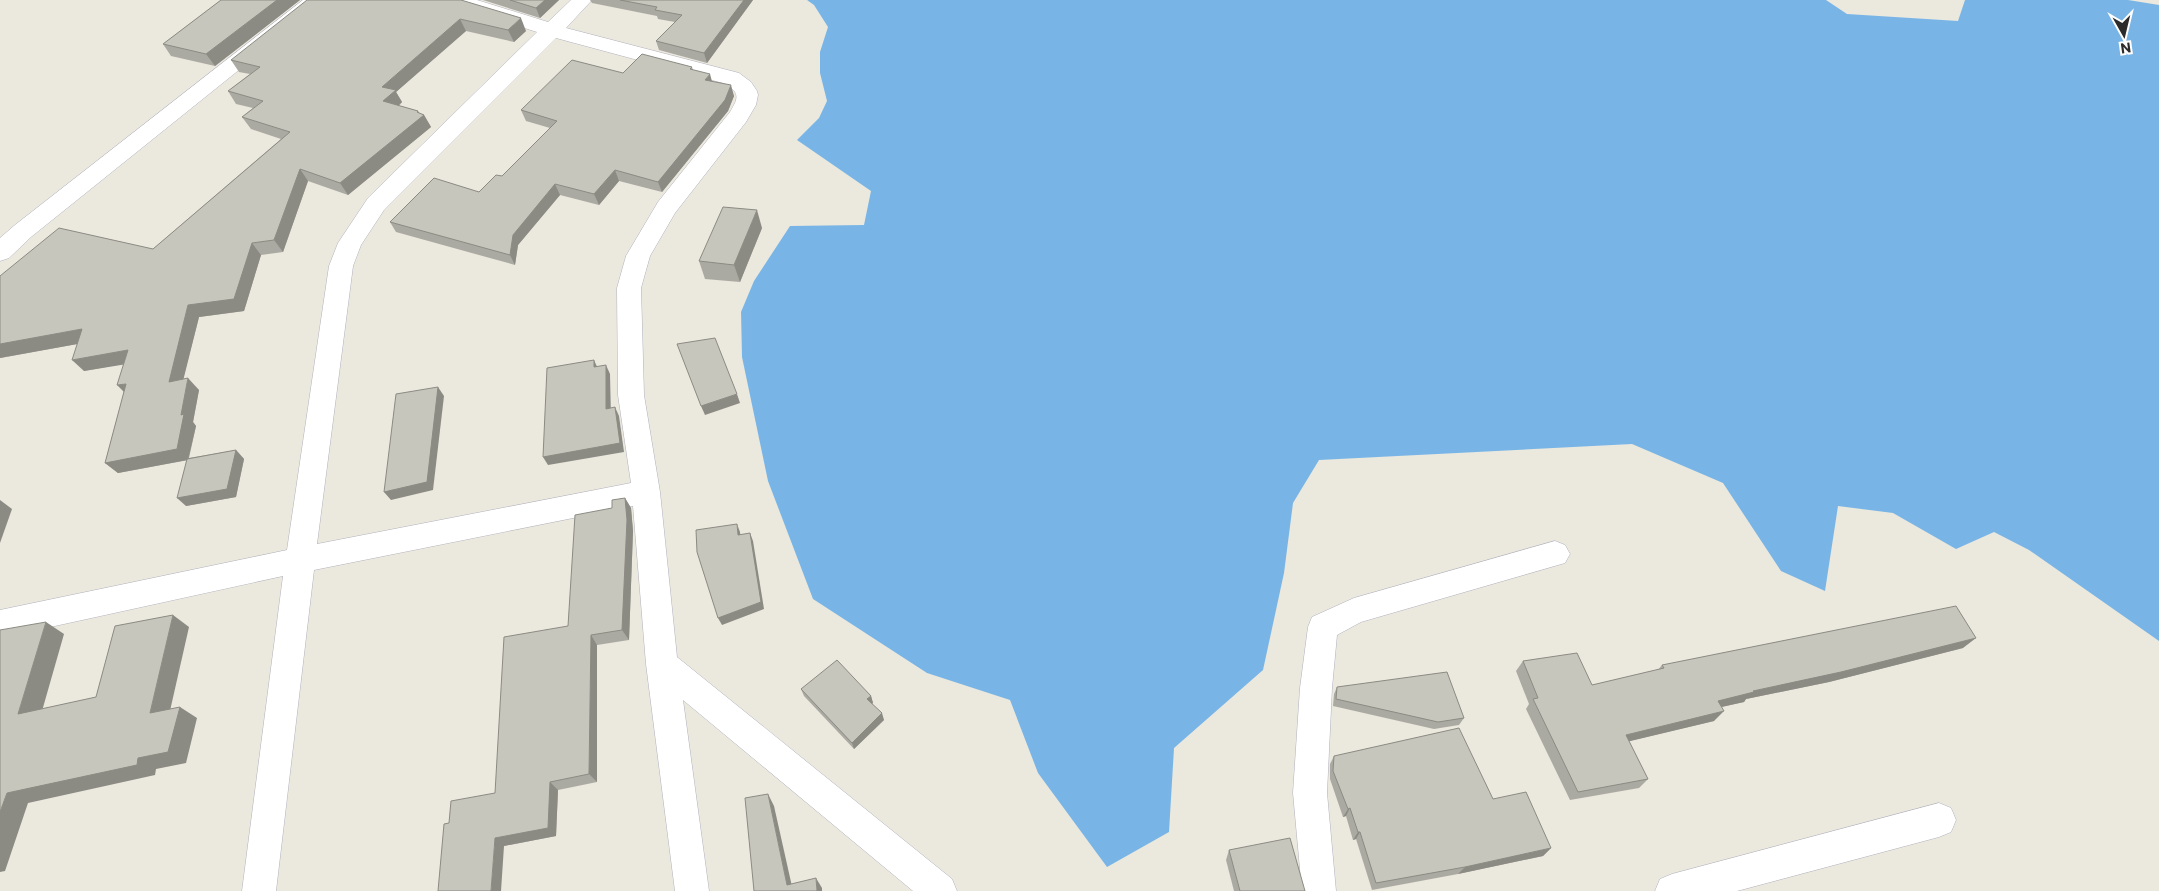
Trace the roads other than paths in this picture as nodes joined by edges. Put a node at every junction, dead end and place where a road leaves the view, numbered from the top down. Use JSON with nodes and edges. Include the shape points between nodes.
{"nodes":[{"id":1,"x":316,"y":0,"type":"edge"},
{"id":2,"x":456,"y":0,"type":"edge"},
{"id":3,"x":582,"y":0,"type":"edge"},
{"id":4,"x":551,"y":30,"type":"junction"},
{"id":5,"x":0,"y":252,"type":"edge"},
{"id":6,"x":646,"y":492,"type":"junction"},
{"id":7,"x":1555,"y":554,"type":"dead end"},
{"id":8,"x":300,"y":560,"type":"junction"},
{"id":9,"x":0,"y":624,"type":"edge"},
{"id":10,"x":662,"y":664,"type":"junction"},
{"id":11,"x":1939,"y":820,"type":"dead end"},
{"id":12,"x":259,"y":891,"type":"edge"},
{"id":13,"x":692,"y":891,"type":"edge"},
{"id":14,"x":940,"y":891,"type":"edge"},
{"id":15,"x":1319,"y":891,"type":"edge"},
{"id":16,"x":1672,"y":891,"type":"edge"}],
"edges":[{"from":1,"to":5,"type":"street"},
{"from":2,"to":4,"type":"street"},
{"from":3,"to":4,"type":"street"},
{"from":4,"to":6,"type":"street","via":[[731,78],[743,85],[749,95],[747,105],[652,230],[638,256],[629,288],[631,395]]},
{"from":4,"to":8,"type":"street","via":[[376,204],[350,243],[341,266]]},
{"from":6,"to":8,"type":"street"},
{"from":6,"to":10,"type":"street"},
{"from":7,"to":15,"type":"street","via":[[1354,611],[1323,627],[1310,793]]},
{"from":8,"to":9,"type":"street"},
{"from":8,"to":12,"type":"street"},
{"from":10,"to":13,"type":"street"},
{"from":10,"to":14,"type":"street"},
{"from":11,"to":16,"type":"street"}]}
